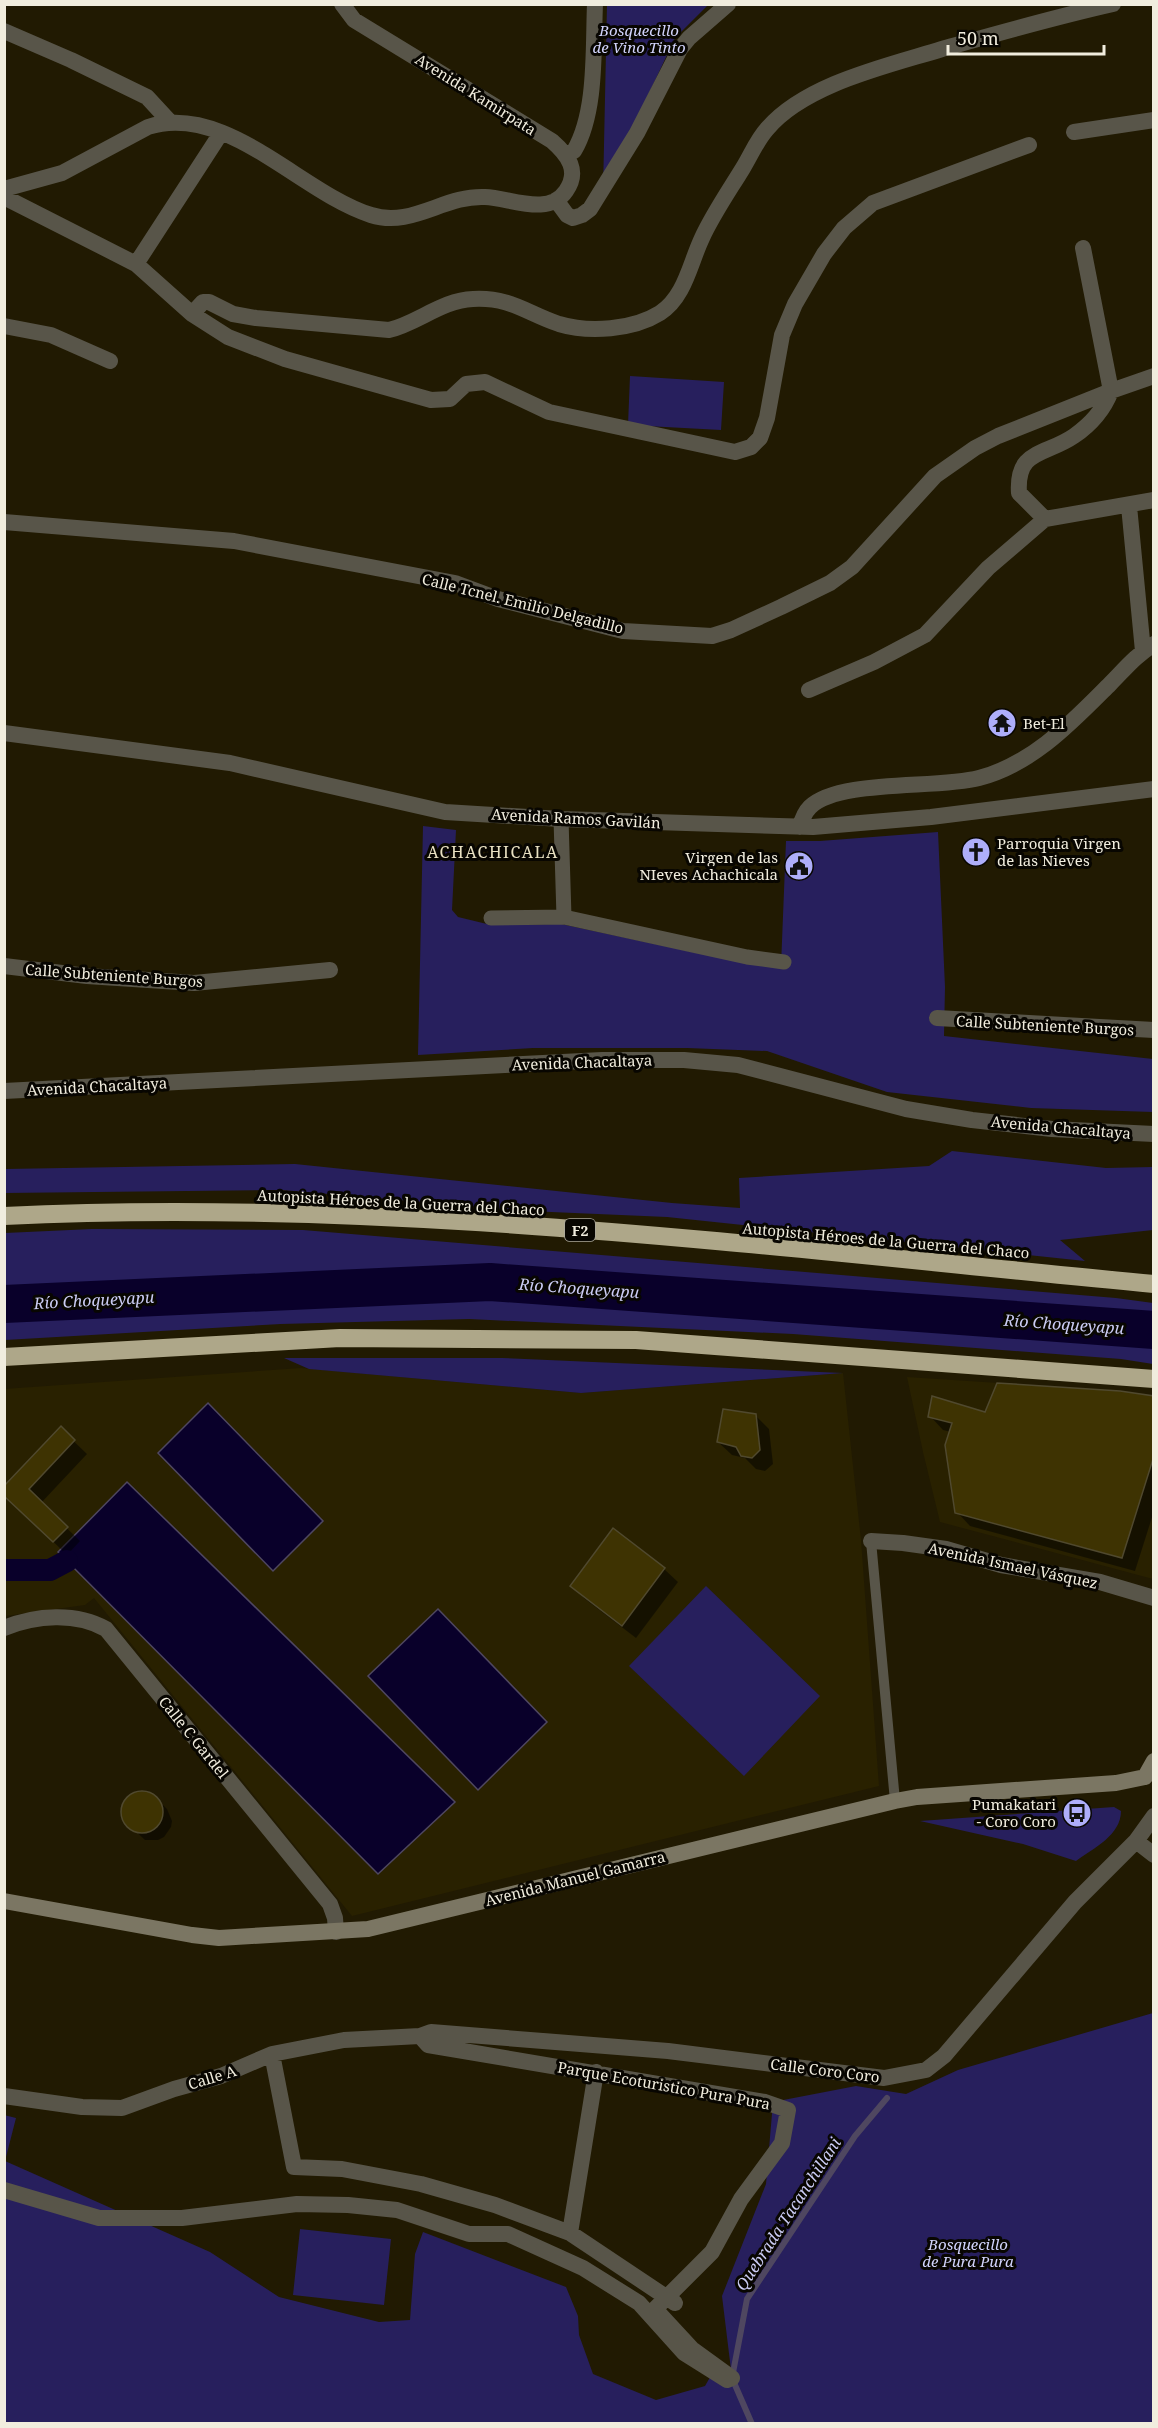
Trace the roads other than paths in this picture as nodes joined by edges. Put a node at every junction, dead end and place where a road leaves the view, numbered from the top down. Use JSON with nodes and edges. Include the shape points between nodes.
{"nodes":[{"id":1,"x":342,"y":4,"type":"edge"},
{"id":2,"x":595,"y":4,"type":"edge"},
{"id":3,"x":728,"y":4,"type":"edge"},
{"id":4,"x":1113,"y":4,"type":"edge"},
{"id":5,"x":4,"y":32,"type":"edge"},
{"id":6,"x":1154,"y":120,"type":"edge"},
{"id":7,"x":171,"y":123,"type":"junction"},
{"id":8,"x":1074,"y":132,"type":"dead end"},
{"id":9,"x":221,"y":133,"type":"junction"},
{"id":10,"x":1029,"y":145,"type":"dead end"},
{"id":11,"x":566,"y":154,"type":"junction"},
{"id":12,"x":4,"y":189,"type":"edge"},
{"id":13,"x":4,"y":197,"type":"edge"},
{"id":14,"x":556,"y":200,"type":"junction"},
{"id":15,"x":1083,"y":248,"type":"dead end"},
{"id":16,"x":136,"y":264,"type":"junction"},
{"id":17,"x":192,"y":314,"type":"junction"},
{"id":18,"x":4,"y":326,"type":"edge"},
{"id":19,"x":110,"y":361,"type":"dead end"},
{"id":20,"x":1154,"y":376,"type":"edge"},
{"id":21,"x":1111,"y":390,"type":"junction"},
{"id":22,"x":1154,"y":500,"type":"edge"},
{"id":23,"x":1129,"y":506,"type":"junction"},
{"id":24,"x":1045,"y":519,"type":"junction"},
{"id":25,"x":4,"y":522,"type":"edge"},
{"id":26,"x":1148,"y":647,"type":"edge"},
{"id":27,"x":809,"y":690,"type":"dead end"},
{"id":28,"x":4,"y":733,"type":"edge"},
{"id":29,"x":1154,"y":789,"type":"edge"},
{"id":30,"x":561,"y":819,"type":"junction"},
{"id":31,"x":800,"y":827,"type":"junction"},
{"id":32,"x":564,"y":917,"type":"junction"},
{"id":33,"x":491,"y":918,"type":"dead end"},
{"id":34,"x":784,"y":962,"type":"dead end"},
{"id":35,"x":4,"y":966,"type":"edge"},
{"id":36,"x":330,"y":970,"type":"dead end"},
{"id":37,"x":937,"y":1018,"type":"dead end"},
{"id":38,"x":1154,"y":1030,"type":"edge"},
{"id":39,"x":4,"y":1091,"type":"edge"},
{"id":40,"x":1154,"y":1134,"type":"edge"},
{"id":41,"x":4,"y":1216,"type":"edge"},
{"id":42,"x":1154,"y":1284,"type":"edge"},
{"id":43,"x":4,"y":1357,"type":"edge"},
{"id":44,"x":1154,"y":1379,"type":"edge"},
{"id":45,"x":871,"y":1541,"type":"joint"},
{"id":46,"x":1154,"y":1598,"type":"edge"},
{"id":47,"x":4,"y":1628,"type":"edge"},
{"id":48,"x":1154,"y":1761,"type":"edge"},
{"id":49,"x":1149,"y":1780,"type":"edge"},
{"id":50,"x":894,"y":1801,"type":"junction"},
{"id":51,"x":1154,"y":1816,"type":"edge"},
{"id":52,"x":1136,"y":1841,"type":"junction"},
{"id":53,"x":1154,"y":1855,"type":"edge"},
{"id":54,"x":4,"y":1901,"type":"edge"},
{"id":55,"x":336,"y":1932,"type":"junction"},
{"id":56,"x":420,"y":2036,"type":"junction"},
{"id":57,"x":272,"y":2054,"type":"junction"},
{"id":58,"x":596,"y":2072,"type":"junction"},
{"id":59,"x":4,"y":2096,"type":"edge"},
{"id":60,"x":4,"y":2190,"type":"edge"},
{"id":61,"x":570,"y":2233,"type":"junction"},
{"id":62,"x":661,"y":2303,"type":"junction"}],
"edges":[{"from":1,"to":11,"type":"street","name":"Avenida Kamirpata","via":[[354,20],[552,141]]},
{"from":2,"to":11,"type":"street","via":[[588,111],[580,140],[574,151]]},
{"from":3,"to":14,"type":"street","via":[[680,50],[637,133],[590,209],[573,218]]},
{"from":4,"to":17,"type":"street","via":[[1039,21],[856,75],[791,106],[766,130],[702,238],[671,303],[650,318],[626,325],[577,327],[496,299],[459,300],[409,325],[388,330],[256,318],[233,314],[209,302],[202,302]]},
{"from":5,"to":7,"type":"street","via":[[147,97]]},
{"from":6,"to":8,"type":"street"},
{"from":7,"to":9,"type":"street"},
{"from":7,"to":12,"type":"street","via":[[148,128],[62,172]]},
{"from":9,"to":14,"type":"street","via":[[258,151],[325,194],[371,216],[403,218],[469,197],[540,206]]},
{"from":9,"to":16,"type":"street"},
{"from":10,"to":17,"type":"street","via":[[873,203],[844,228],[795,304],[782,335],[760,438],[751,447],[735,452],[549,412],[485,382],[466,384],[450,399],[431,400],[285,359],[228,338]]},
{"from":11,"to":14,"type":"street","via":[[572,162],[572,175],[568,188]]},
{"from":13,"to":16,"type":"street"},
{"from":15,"to":21,"type":"street"},
{"from":16,"to":17,"type":"street"},
{"from":18,"to":19,"type":"street","via":[[51,335]]},
{"from":20,"to":21,"type":"street","name":"Calle Tcnel. Emilio Delgadillo"},
{"from":21,"to":24,"type":"street","via":[[1104,407],[1074,436],[1026,460],[1018,476],[1019,493]]},
{"from":21,"to":25,"type":"street","name":"Calle Tcnel. Emilio Delgadillo","via":[[975,448],[934,476],[852,567],[830,583],[712,636],[623,631],[498,599],[455,583],[234,541]]},
{"from":22,"to":23,"type":"street"},
{"from":23,"to":24,"type":"street"},
{"from":23,"to":26,"type":"street"},
{"from":24,"to":27,"type":"street","via":[[988,568],[925,635]]},
{"from":26,"to":31,"type":"street","via":[[1035,753],[1013,766],[958,782],[841,793],[811,806],[802,816]]},
{"from":28,"to":30,"type":"street","name":"Avenida Ramos Gavilán","via":[[230,763],[444,812]]},
{"from":29,"to":31,"type":"street","name":"Avenida Ramos Gavilán","via":[[931,818]]},
{"from":30,"to":31,"type":"street","name":"Avenida Ramos Gavilán"},
{"from":30,"to":32,"type":"street"},
{"from":32,"to":33,"type":"street"},
{"from":32,"to":34,"type":"street"},
{"from":35,"to":36,"type":"street","name":"Calle Subteniente Burgos","via":[[194,983]]},
{"from":37,"to":38,"type":"street","name":"Calle Subteniente Burgos"},
{"from":39,"to":40,"type":"street","name":"Avenida Chacaltaya","via":[[591,1060],[684,1060],[738,1065],[906,1109],[972,1120]]},
{"from":41,"to":42,"type":"highway","name":"Autopista Héroes de la Guerra del Chaco","number":"F2","via":[[87,1212],[310,1214],[549,1227]]},
{"from":43,"to":44,"type":"highway","via":[[340,1338],[636,1340]]},
{"from":45,"to":46,"type":"street","name":"Avenida Ismael Vásquez","via":[[946,1550],[1001,1565],[1101,1582]]},
{"from":45,"to":50,"type":"lane"},
{"from":47,"to":55,"type":"street","name":"Calle C Gardel","via":[[23,1621],[65,1617],[94,1622],[106,1629],[330,1904]]},
{"from":48,"to":49,"type":"main road"},
{"from":49,"to":50,"type":"main road","name":"Avenida Manuel Gamarra"},
{"from":50,"to":55,"type":"main road","name":"Avenida Manuel Gamarra","via":[[368,1929]]},
{"from":51,"to":52,"type":"street","name":"Calle Coro Coro"},
{"from":52,"to":53,"type":"street"},
{"from":52,"to":56,"type":"street","name":"Calle Coro Coro","via":[[1075,1902],[944,2056],[926,2070],[884,2078],[668,2051],[432,2032]]},
{"from":54,"to":55,"type":"main road","name":"Avenida Manuel Gamarra","via":[[219,1938]]},
{"from":56,"to":57,"type":"street","name":"Calle A","via":[[344,2040]]},
{"from":56,"to":58,"type":"street","name":"Parque Ecoturistico Pura Pura","via":[[428,2045]]},
{"from":57,"to":59,"type":"street","name":"Calle A","via":[[232,2072],[122,2108],[82,2107]]},
{"from":57,"to":61,"type":"street","via":[[294,2168],[342,2169],[421,2184],[495,2205]]},
{"from":58,"to":61,"type":"street"},
{"from":58,"to":62,"type":"street","name":"Parque Ecoturistico Pura Pura","via":[[765,2102],[788,2110],[782,2144],[741,2199],[712,2252]]},
{"from":60,"to":62,"type":"street","via":[[99,2218],[182,2218],[297,2204],[348,2205],[397,2210],[469,2234],[508,2234],[583,2268],[639,2303],[684,2353],[727,2380],[732,2378],[692,2349]]},
{"from":61,"to":62,"type":"street"}]}
